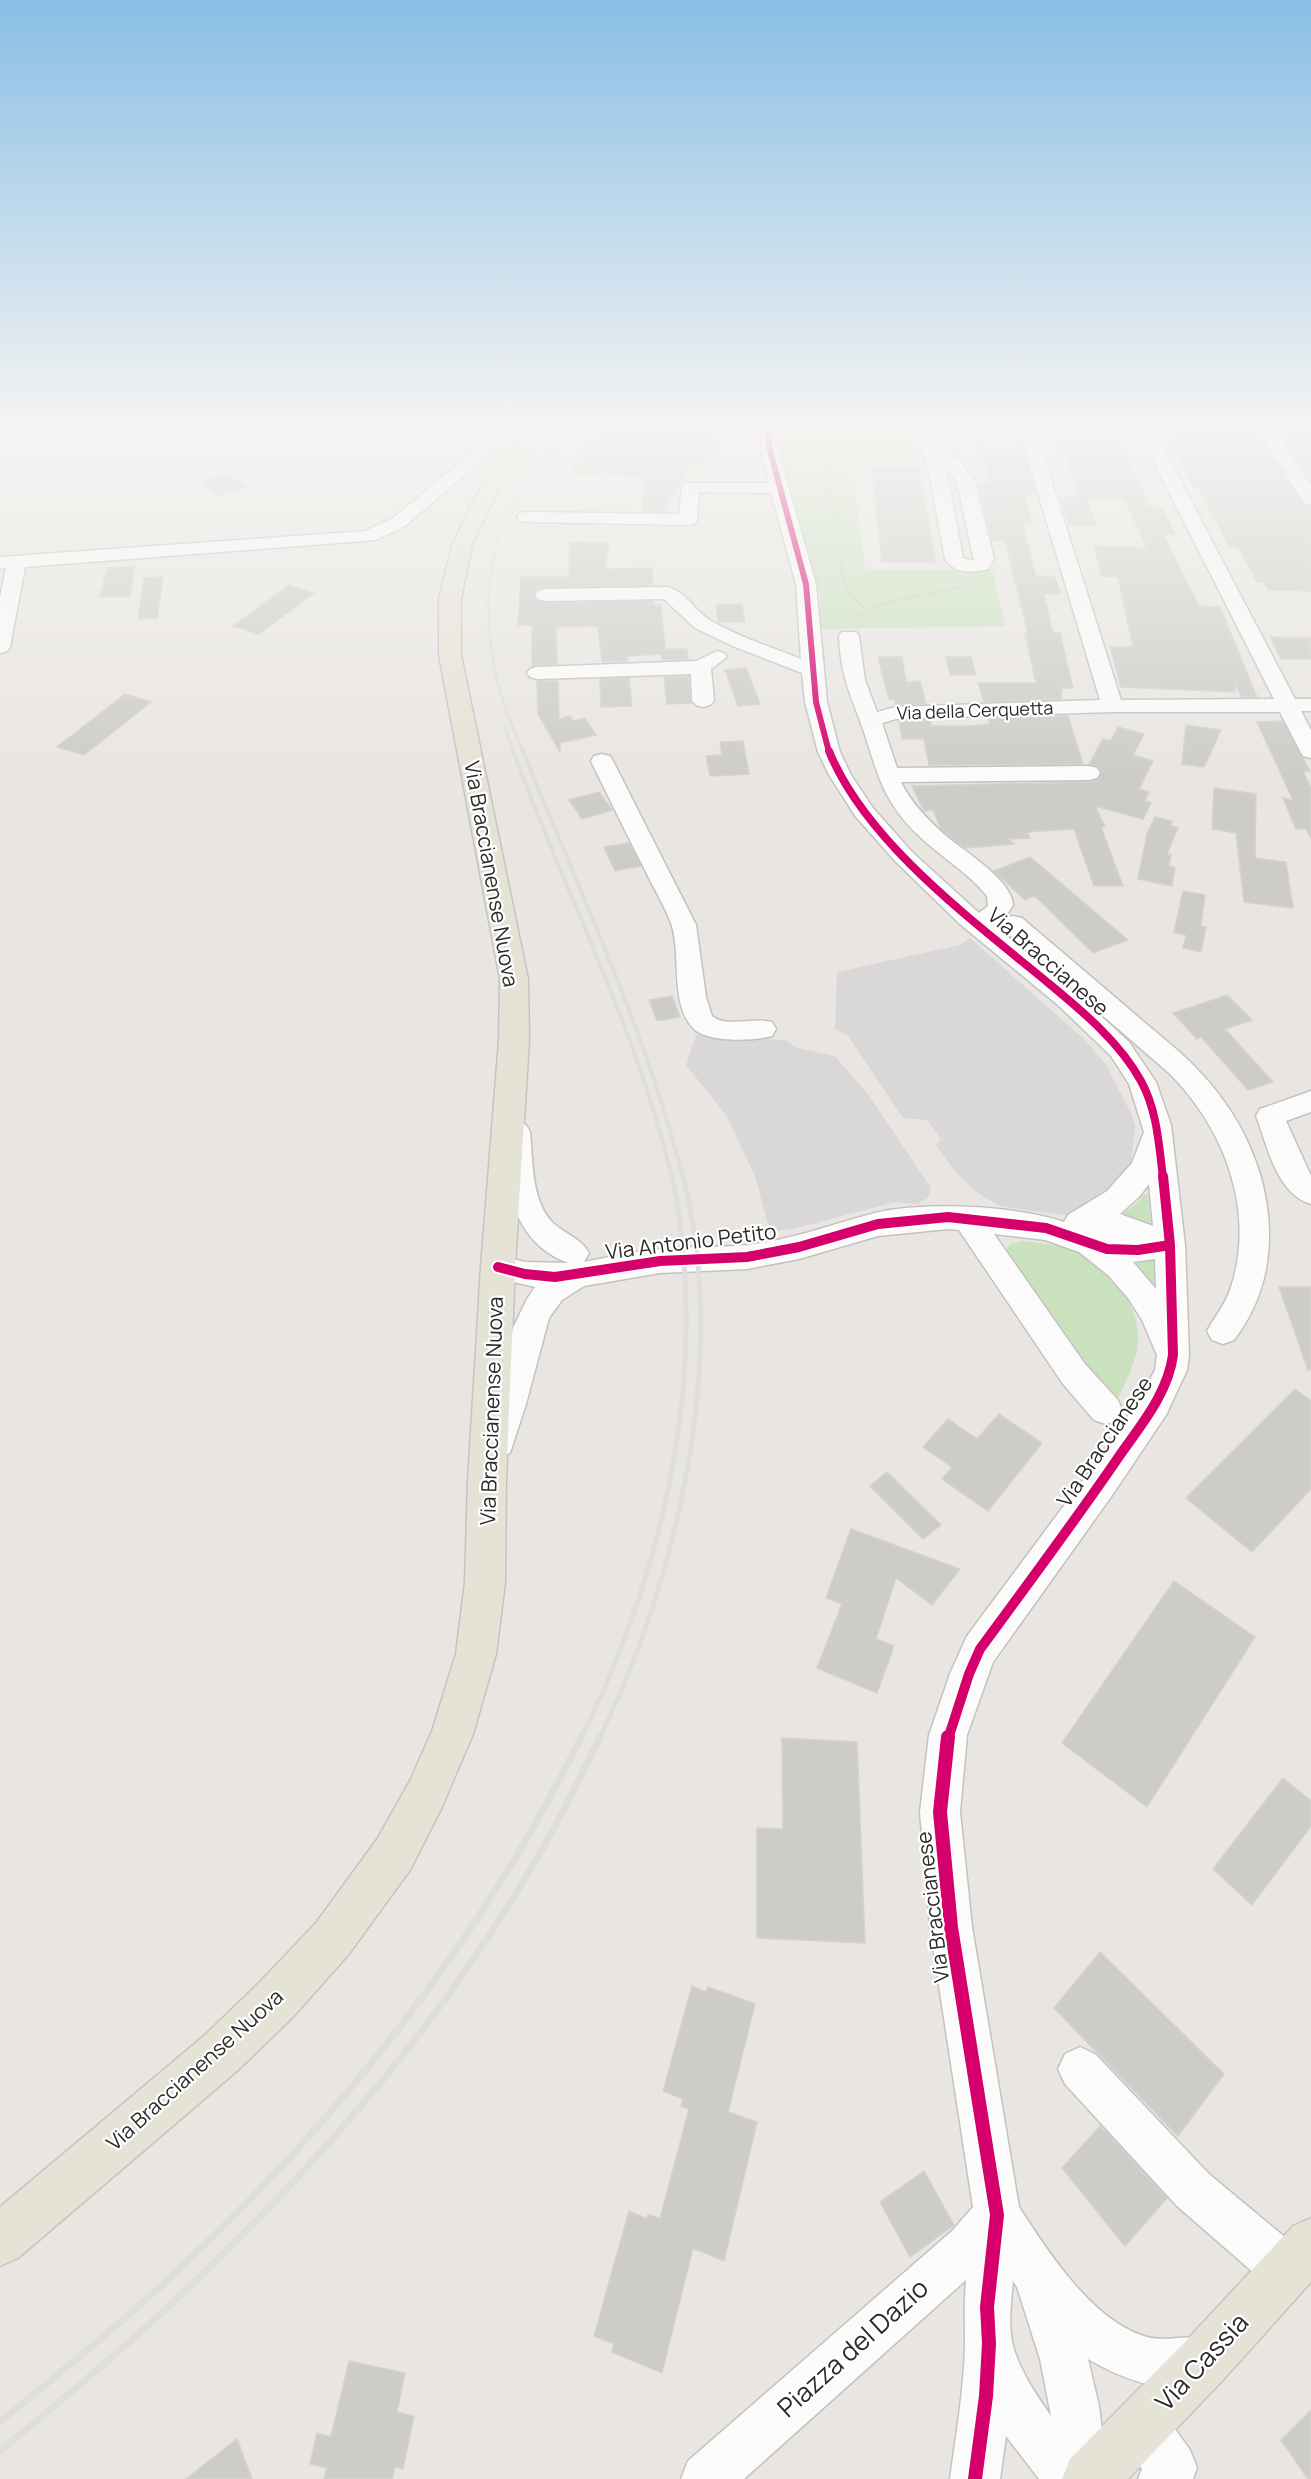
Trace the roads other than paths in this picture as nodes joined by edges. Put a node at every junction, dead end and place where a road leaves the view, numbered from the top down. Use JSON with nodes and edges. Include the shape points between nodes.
{"nodes":[{"id":1,"x":248,"y":545,"type":"edge"},
{"id":2,"x":462,"y":545,"type":"edge"},
{"id":3,"x":795,"y":545,"type":"edge"},
{"id":4,"x":952,"y":545,"type":"edge"},
{"id":5,"x":982,"y":545,"type":"edge"},
{"id":6,"x":1062,"y":545,"type":"edge"},
{"id":7,"x":1205,"y":545,"type":"edge"},
{"id":8,"x":8,"y":562,"type":"edge"},
{"id":9,"x":545,"y":595,"type":"dead end"},
{"id":10,"x":849,"y":636,"type":"road end"},
{"id":11,"x":739,"y":641,"type":"junction"},
{"id":12,"x":0,"y":647,"type":"edge"},
{"id":13,"x":701,"y":667,"type":"junction"},
{"id":14,"x":812,"y":669,"type":"junction"},
{"id":15,"x":537,"y":673,"type":"dead end"},
{"id":16,"x":703,"y":701,"type":"dead end"},
{"id":17,"x":1287,"y":705,"type":"junction"},
{"id":18,"x":1311,"y":705,"type":"edge"},
{"id":19,"x":1112,"y":706,"type":"junction"},
{"id":20,"x":870,"y":720,"type":"junction"},
{"id":21,"x":1311,"y":751,"type":"edge"},
{"id":22,"x":602,"y":761,"type":"dead end"},
{"id":23,"x":1089,"y":773,"type":"dead end"},
{"id":24,"x":888,"y":775,"type":"junction"},
{"id":25,"x":996,"y":925,"type":"junction"},
{"id":26,"x":763,"y":1029,"type":"dead end"},
{"id":27,"x":510,"y":1089,"type":"junction"},
{"id":28,"x":1311,"y":1101,"type":"edge"},
{"id":29,"x":1157,"y":1125,"type":"junction"},
{"id":30,"x":1311,"y":1193,"type":"edge"},
{"id":31,"x":966,"y":1217,"type":"junction"},
{"id":32,"x":1083,"y":1233,"type":"junction"},
{"id":33,"x":1170,"y":1245,"type":"junction"},
{"id":34,"x":576,"y":1264,"type":"junction"},
{"id":35,"x":498,"y":1267,"type":"junction"},
{"id":36,"x":1223,"y":1331,"type":"dead end"},
{"id":37,"x":1173,"y":1355,"type":"junction"},
{"id":38,"x":1106,"y":1410,"type":"dead end"},
{"id":39,"x":488,"y":1480,"type":"junction"},
{"id":40,"x":1080,"y":2069,"type":"dead end"},
{"id":41,"x":997,"y":2215,"type":"junction"},
{"id":42,"x":0,"y":2240,"type":"edge"},
{"id":43,"x":1302,"y":2257,"type":"edge"},
{"id":44,"x":1030,"y":2267,"type":"junction"},
{"id":45,"x":989,"y":2344,"type":"junction"},
{"id":46,"x":1203,"y":2362,"type":"junction"},
{"id":47,"x":1143,"y":2426,"type":"junction"},
{"id":48,"x":706,"y":2479,"type":"edge"},
{"id":49,"x":975,"y":2479,"type":"edge"},
{"id":50,"x":1075,"y":2479,"type":"edge"},
{"id":51,"x":1083,"y":2479,"type":"edge"},
{"id":52,"x":1090,"y":2479,"type":"edge"},
{"id":53,"x":1163,"y":2479,"type":"edge"}],
"edges":[{"from":1,"to":8,"type":"street"},
{"from":2,"to":27,"type":"main road","name":"Via Braccianense Nuova","via":[[453,579],[450,655],[514,979]]},
{"from":3,"to":14,"type":"street","name":"Via Braccianese","via":[[806,584]]},
{"from":4,"to":5,"type":"street","via":[[954,559],[962,566],[977,566],[985,559]]},
{"from":6,"to":19,"type":"street"},
{"from":7,"to":17,"type":"street"},
{"from":8,"to":12,"type":"street"},
{"from":9,"to":11,"type":"street","via":[[667,593],[699,622]]},
{"from":10,"to":20,"type":"street","via":[[850,668]]},
{"from":11,"to":13,"type":"street"},
{"from":11,"to":14,"type":"street"},
{"from":13,"to":15,"type":"street"},
{"from":13,"to":16,"type":"street"},
{"from":14,"to":25,"type":"street","name":"Via Braccianese","via":[[829,752],[853,797],[891,843]]},
{"from":17,"to":18,"type":"street","name":"Via della Cerquetta"},
{"from":17,"to":19,"type":"street","name":"Via della Cerquetta"},
{"from":17,"to":21,"type":"street"},
{"from":19,"to":20,"type":"street","name":"Via della Cerquetta","via":[[895,713]]},
{"from":20,"to":24,"type":"street","name":"Via della Cerquetta"},
{"from":22,"to":26,"type":"street","via":[[684,925],[698,1019],[711,1027]]},
{"from":23,"to":24,"type":"street"},
{"from":24,"to":25,"type":"street","name":"Via della Cerquetta","via":[[912,813],[995,889],[1002,902]]},
{"from":25,"to":29,"type":"street","name":"Via Braccianese","via":[[1120,1049],[1142,1082]]},
{"from":25,"to":36,"type":"street","via":[[1186,1074],[1228,1132],[1249,1185],[1254,1237],[1247,1293]]},
{"from":27,"to":34,"type":"street","via":[[525,1198],[532,1221]]},
{"from":27,"to":35,"type":"main road","name":"Via Braccianense Nuova"},
{"from":28,"to":30,"type":"street","via":[[1270,1116],[1296,1180]]},
{"from":29,"to":32,"type":"street","via":[[1152,1151],[1134,1183]]},
{"from":29,"to":33,"type":"street","name":"Via Braccianese"},
{"from":31,"to":32,"type":"street","name":"Via Antonio Petito"},
{"from":31,"to":34,"type":"street","name":"Via Antonio Petito","via":[[894,1221],[747,1257]]},
{"from":31,"to":38,"type":"street","via":[[1074,1374]]},
{"from":32,"to":33,"type":"street","name":"Via Antonio Petito","via":[[1124,1250]]},
{"from":32,"to":37,"type":"street","via":[[1138,1286]]},
{"from":33,"to":37,"type":"street","name":"Via Braccianese"},
{"from":34,"to":35,"type":"street","name":"Via Antonio Petito","via":[[555,1277]]},
{"from":34,"to":39,"type":"street","via":[[544,1299],[526,1334]]},
{"from":35,"to":39,"type":"main road","name":"Via Braccianense Nuova"},
{"from":37,"to":41,"type":"street","name":"Via Braccianese","via":[[1167,1383],[1154,1405],[980,1649],[948,1735],[940,1812],[944,1860]]},
{"from":39,"to":42,"type":"main road","name":"Via Braccianense Nuova","via":[[485,1582],[476,1654],[452,1734],[394,1854],[332,1939],[275,2001],[221,2053]]},
{"from":40,"to":43,"type":"street","via":[[1193,2190]]},
{"from":41,"to":44,"type":"street"},
{"from":41,"to":45,"type":"street","via":[[987,2307]]},
{"from":41,"to":48,"type":"street","name":"Piazza del Dazio","via":[[968,2247]]},
{"from":43,"to":46,"type":"main road","name":"Via Cassia"},
{"from":44,"to":46,"type":"street","via":[[1084,2325],[1126,2353],[1149,2361]]},
{"from":44,"to":51,"type":"street","via":[[1064,2355],[1076,2407]]},
{"from":45,"to":49,"type":"street","via":[[983,2434]]},
{"from":45,"to":50,"type":"street","via":[[1026,2424]]},
{"from":46,"to":47,"type":"main road","name":"Via Cassia"},
{"from":47,"to":52,"type":"main road","name":"Via Cassia"},
{"from":47,"to":53,"type":"street","via":[[1172,2468]]}]}
